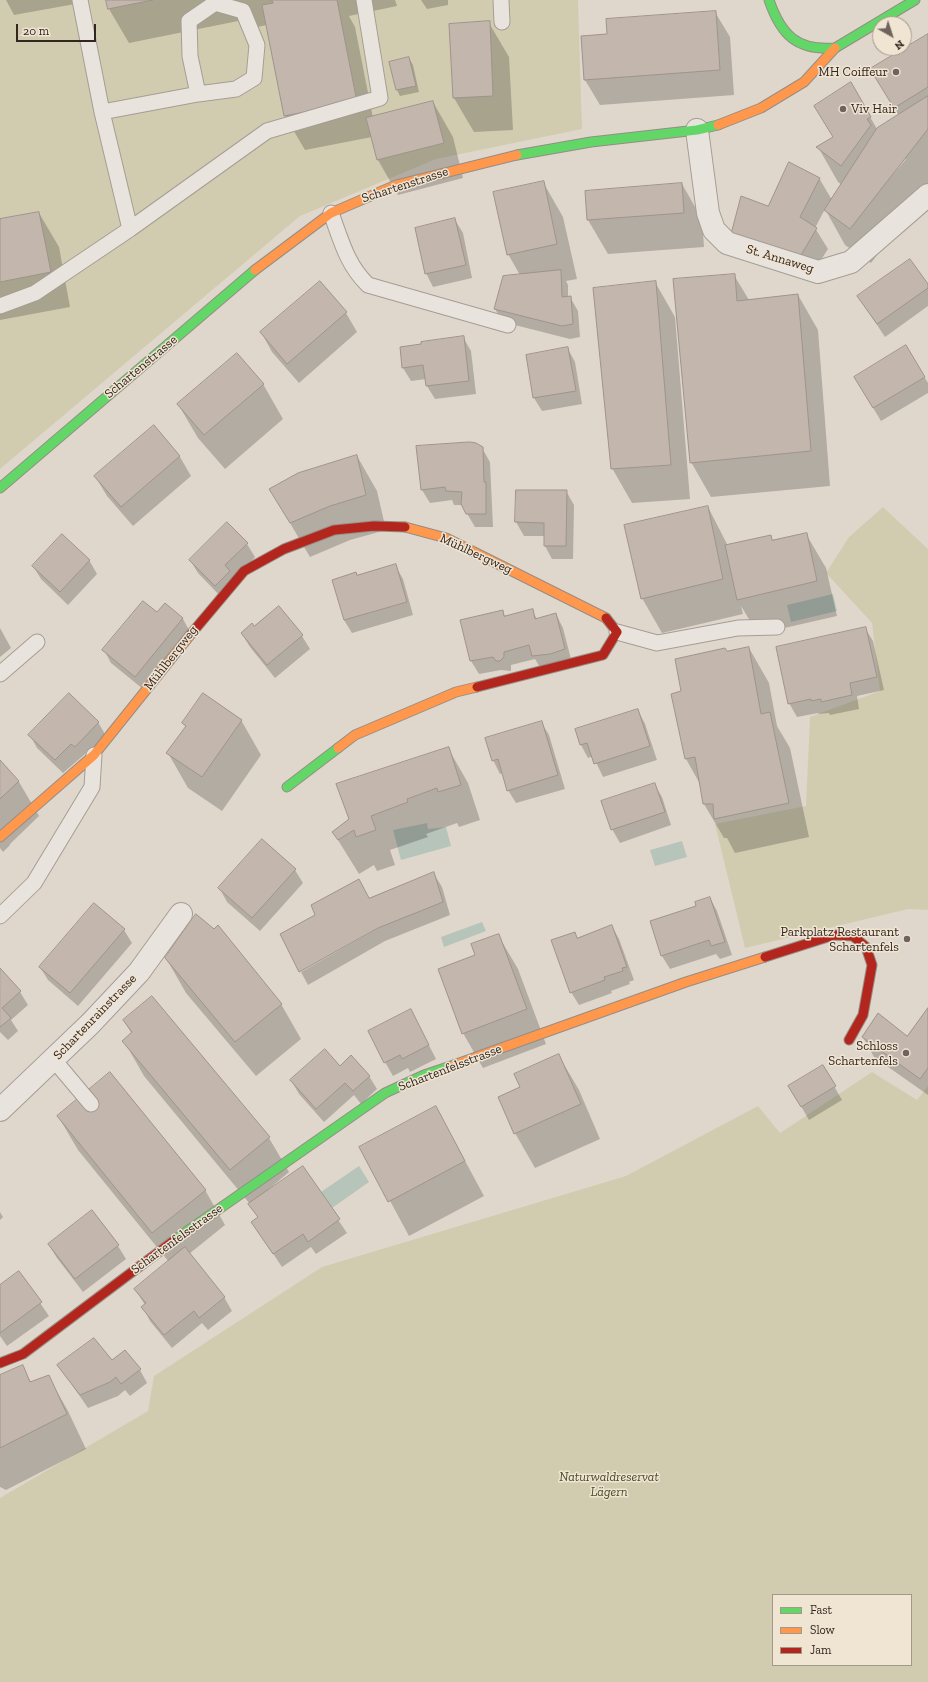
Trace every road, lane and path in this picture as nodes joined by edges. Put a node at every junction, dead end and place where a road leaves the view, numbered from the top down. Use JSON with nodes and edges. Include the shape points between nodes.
{"nodes":[{"id":1,"x":80,"y":0,"type":"edge"},
{"id":2,"x":364,"y":0,"type":"edge"},
{"id":3,"x":501,"y":0,"type":"edge"},
{"id":4,"x":769,"y":0,"type":"edge"},
{"id":5,"x":915,"y":0,"type":"edge"},
{"id":6,"x":502,"y":22,"type":"dead end"},
{"id":7,"x":835,"y":48,"type":"junction"},
{"id":8,"x":198,"y":94,"type":"junction"},
{"id":9,"x":102,"y":112,"type":"junction"},
{"id":10,"x":696,"y":130,"type":"junction"},
{"id":11,"x":928,"y":195,"type":"edge"},
{"id":12,"x":331,"y":213,"type":"junction"},
{"id":13,"x":130,"y":229,"type":"junction"},
{"id":14,"x":0,"y":306,"type":"edge"},
{"id":15,"x":508,"y":325,"type":"dead end"},
{"id":16,"x":0,"y":488,"type":"edge"},
{"id":17,"x":778,"y":627,"type":"dead end"},
{"id":18,"x":617,"y":632,"type":"junction"},
{"id":19,"x":37,"y":642,"type":"dead end"},
{"id":20,"x":0,"y":674,"type":"edge"},
{"id":21,"x":94,"y":756,"type":"junction"},
{"id":22,"x":287,"y":787,"type":"dead end"},
{"id":23,"x":0,"y":837,"type":"edge"},
{"id":24,"x":181,"y":914,"type":"dead end"},
{"id":25,"x":0,"y":916,"type":"edge"},
{"id":26,"x":849,"y":1040,"type":"dead end"},
{"id":27,"x":54,"y":1060,"type":"junction"},
{"id":28,"x":91,"y":1104,"type":"dead end"},
{"id":29,"x":0,"y":1110,"type":"edge"},
{"id":30,"x":0,"y":1363,"type":"edge"}],
"edges":[{"from":1,"to":9,"type":"lane"},
{"from":2,"to":13,"type":"lane","via":[[380,98],[267,131]]},
{"from":3,"to":6,"type":"lane"},
{"from":4,"to":7,"type":"street","via":[[779,25],[798,43],[814,50]]},
{"from":5,"to":7,"type":"street"},
{"from":7,"to":10,"type":"street","name":"Schartenstrasse","via":[[804,82],[761,108]]},
{"from":8,"to":8,"type":"lane","via":[[236,89],[254,78],[258,45],[243,11],[215,3],[189,21],[190,56]]},
{"from":8,"to":9,"type":"lane"},
{"from":9,"to":13,"type":"lane"},
{"from":10,"to":11,"type":"street","name":"St. Annaweg","via":[[708,213],[714,230],[727,243],[818,272],[851,262]]},
{"from":10,"to":12,"type":"street","name":"Schartenstrasse","via":[[591,142],[524,153],[396,185]]},
{"from":12,"to":15,"type":"lane","via":[[347,258],[357,275],[368,285]]},
{"from":12,"to":16,"type":"street","name":"Schartenstrasse","via":[[261,265]]},
{"from":13,"to":14,"type":"lane","via":[[35,293]]},
{"from":17,"to":18,"type":"lane","via":[[738,628],[657,642]]},
{"from":18,"to":21,"type":"street","name":"Mühlbergweg","via":[[606,616],[446,538],[409,527],[374,526],[334,530],[284,550],[244,571]]},
{"from":18,"to":22,"type":"street","via":[[603,655],[456,692],[355,735]]},
{"from":19,"to":20,"type":"lane"},
{"from":21,"to":23,"type":"street","name":"Mühlbergweg"},
{"from":21,"to":25,"type":"lane","via":[[92,787],[34,883]]},
{"from":24,"to":27,"type":"street","name":"Schartenrainstrasse","via":[[139,972]]},
{"from":26,"to":30,"type":"street","name":"Schartenfelsstrasse","via":[[863,1015],[872,965],[866,947],[853,936],[834,935],[686,982],[424,1075],[385,1093],[173,1242],[23,1354]]},
{"from":27,"to":28,"type":"lane"},
{"from":27,"to":29,"type":"street","name":"Schartenrainstrasse"}]}
